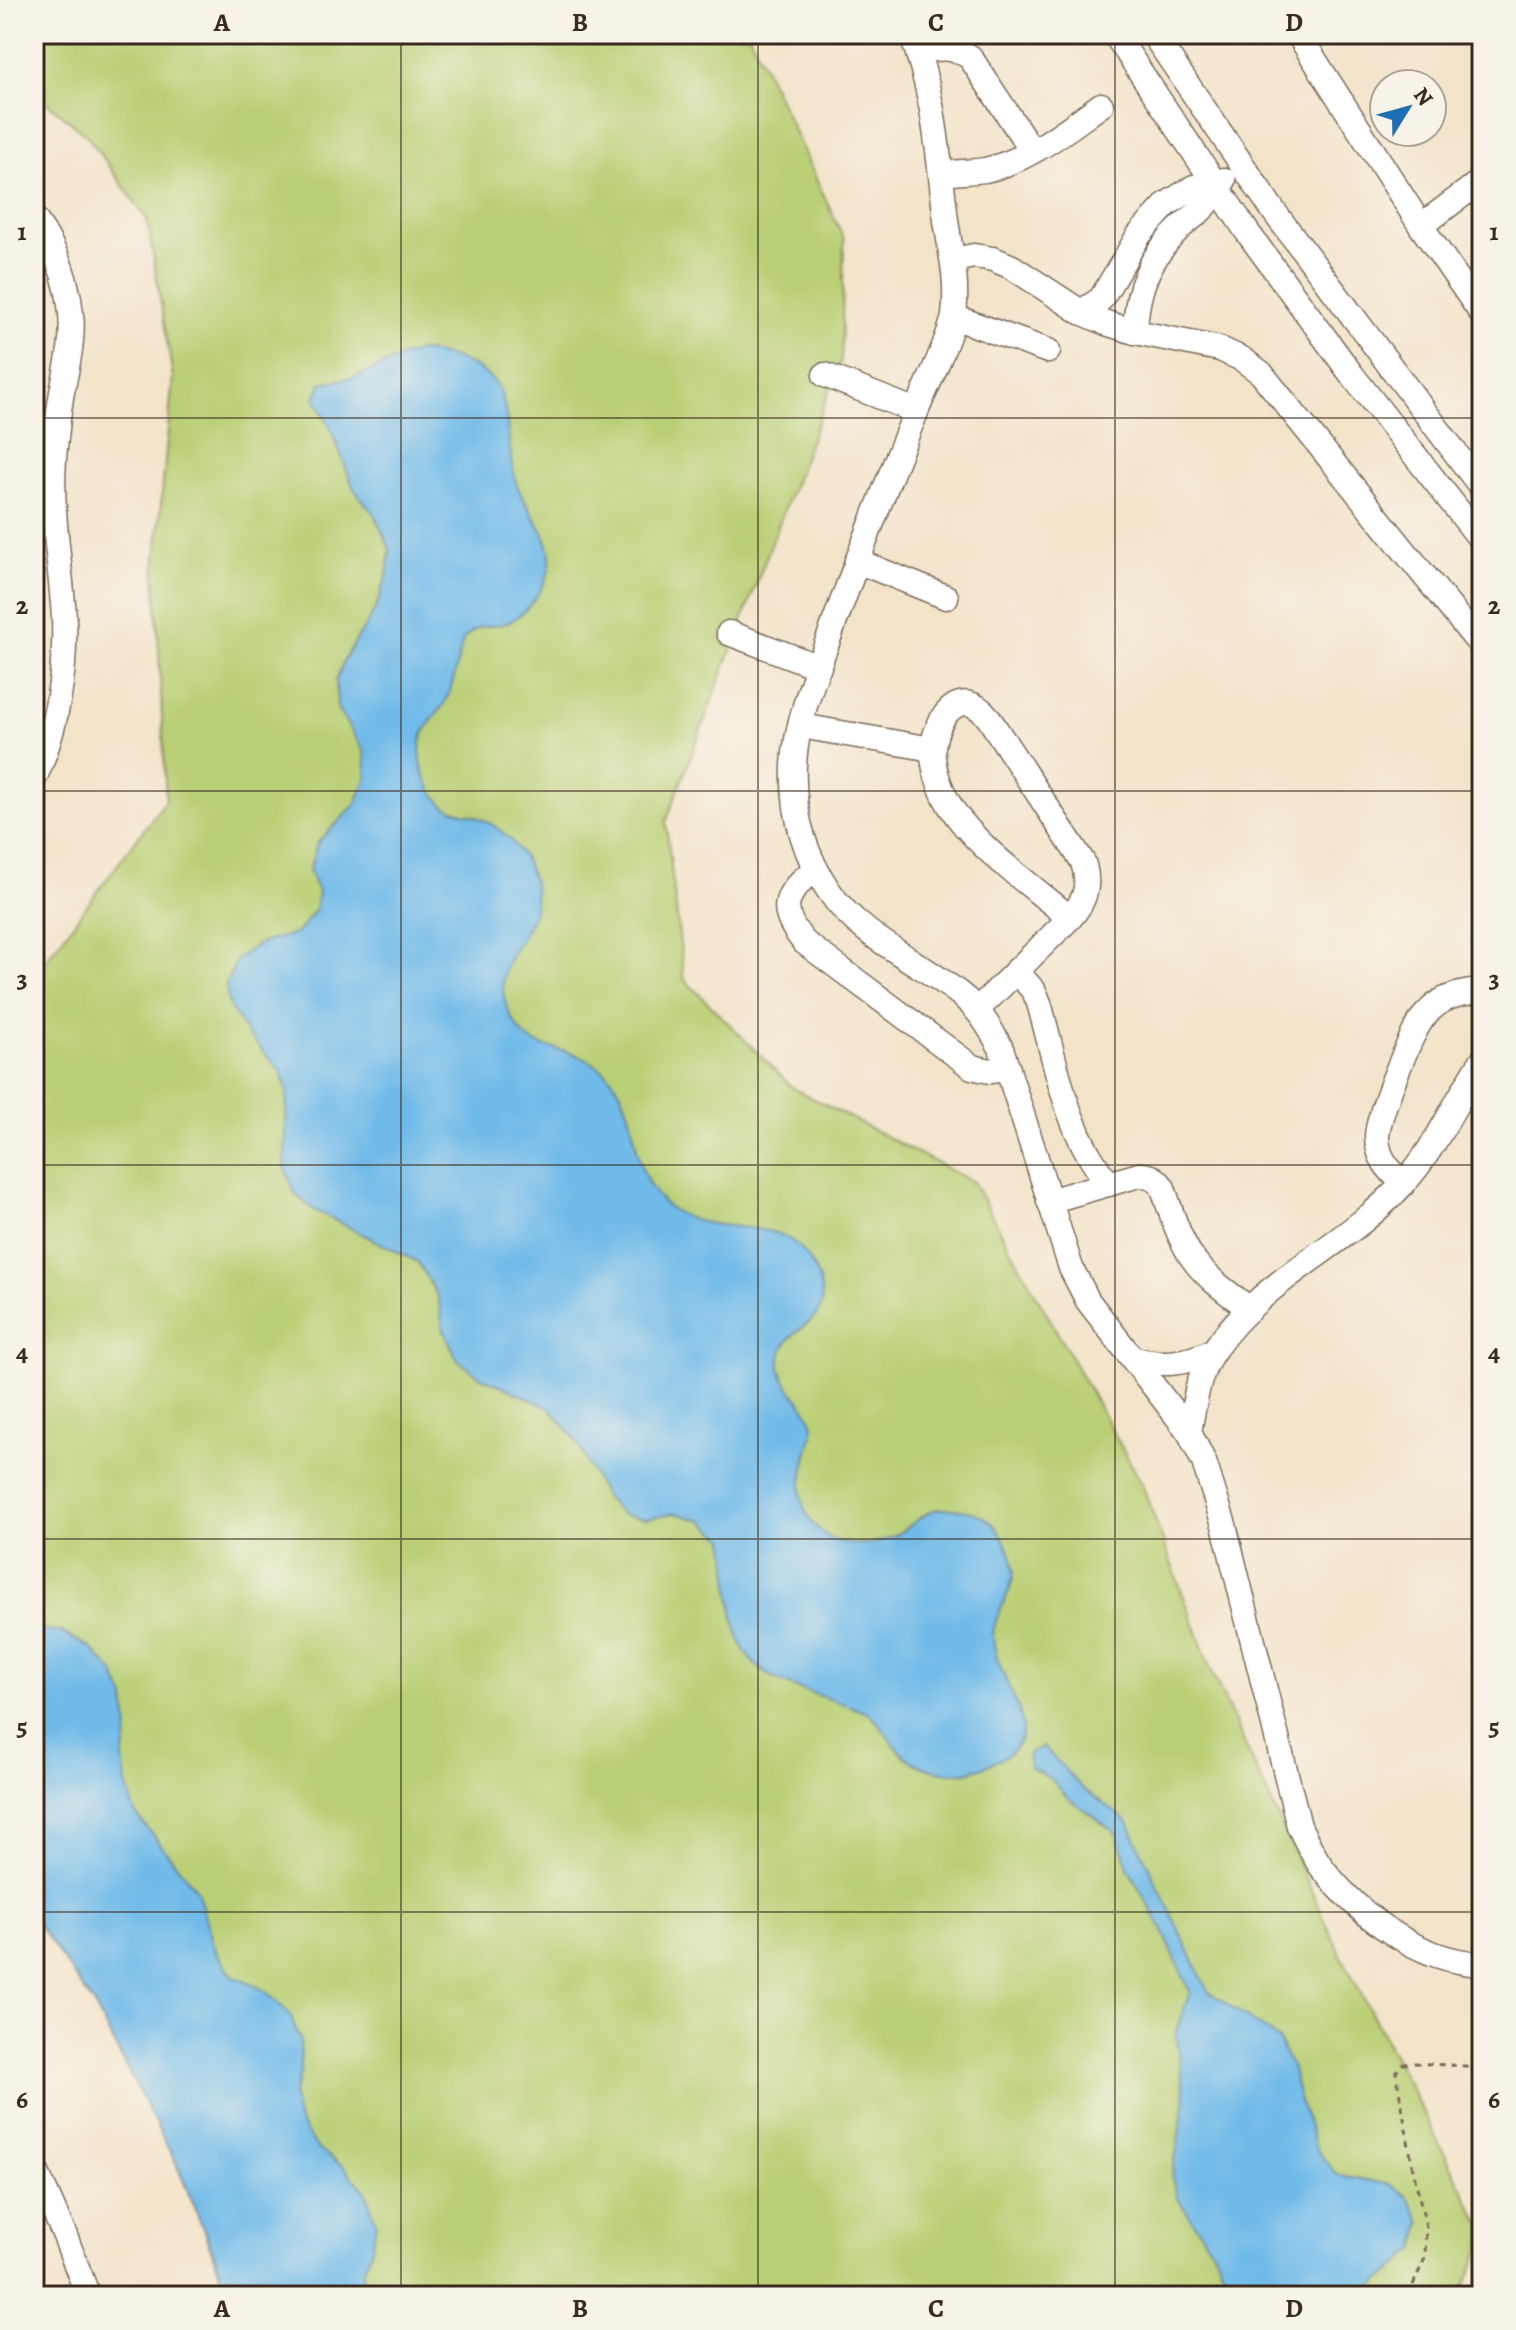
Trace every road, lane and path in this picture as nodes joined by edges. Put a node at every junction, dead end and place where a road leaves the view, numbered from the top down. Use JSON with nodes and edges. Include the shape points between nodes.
{"nodes":[{"id":1,"x":1115,"y":34,"type":"edge"},
{"id":2,"x":1153,"y":34,"type":"edge"},
{"id":3,"x":1298,"y":34,"type":"edge"},
{"id":4,"x":914,"y":43,"type":"edge"},
{"id":5,"x":1101,"y":105,"type":"dead end"},
{"id":6,"x":1032,"y":151,"type":"junction"},
{"id":7,"x":1243,"y":168,"type":"junction"},
{"id":8,"x":941,"y":174,"type":"junction"},
{"id":9,"x":1482,"y":180,"type":"edge"},
{"id":10,"x":1216,"y":186,"type":"junction"},
{"id":11,"x":34,"y":218,"type":"edge"},
{"id":12,"x":1421,"y":226,"type":"junction"},
{"id":13,"x":954,"y":260,"type":"junction"},
{"id":14,"x":1138,"y":260,"type":"junction"},
{"id":15,"x":1081,"y":312,"type":"junction"},
{"id":16,"x":1482,"y":314,"type":"edge"},
{"id":17,"x":954,"y":317,"type":"junction"},
{"id":18,"x":1135,"y":332,"type":"junction"},
{"id":19,"x":1048,"y":351,"type":"dead end"},
{"id":20,"x":825,"y":375,"type":"dead end"},
{"id":21,"x":916,"y":411,"type":"junction"},
{"id":22,"x":1482,"y":488,"type":"edge"},
{"id":23,"x":1482,"y":541,"type":"edge"},
{"id":24,"x":857,"y":561,"type":"junction"},
{"id":25,"x":946,"y":597,"type":"dead end"},
{"id":26,"x":729,"y":633,"type":"dead end"},
{"id":27,"x":1482,"y":647,"type":"edge"},
{"id":28,"x":819,"y":667,"type":"junction"},
{"id":29,"x":801,"y":726,"type":"junction"},
{"id":30,"x":932,"y":749,"type":"junction"},
{"id":31,"x":34,"y":779,"type":"edge"},
{"id":32,"x":815,"y":869,"type":"junction"},
{"id":33,"x":1070,"y":918,"type":"junction"},
{"id":34,"x":1016,"y":971,"type":"junction"},
{"id":35,"x":1482,"y":991,"type":"edge"},
{"id":36,"x":977,"y":1010,"type":"junction"},
{"id":37,"x":1482,"y":1061,"type":"edge"},
{"id":38,"x":1008,"y":1069,"type":"junction"},
{"id":39,"x":1404,"y":1183,"type":"junction"},
{"id":40,"x":1109,"y":1184,"type":"junction"},
{"id":41,"x":1049,"y":1201,"type":"junction"},
{"id":42,"x":1250,"y":1309,"type":"junction"},
{"id":43,"x":1213,"y":1351,"type":"junction"},
{"id":44,"x":1134,"y":1359,"type":"junction"},
{"id":45,"x":1189,"y":1432,"type":"junction"},
{"id":46,"x":1482,"y":1964,"type":"edge"},
{"id":47,"x":1482,"y":2067,"type":"edge"},
{"id":48,"x":34,"y":2166,"type":"edge"},
{"id":49,"x":88,"y":2296,"type":"edge"},
{"id":50,"x":1408,"y":2296,"type":"edge"}],
"edges":[{"from":1,"to":10,"type":"street"},
{"from":2,"to":7,"type":"street"},
{"from":3,"to":12,"type":"street"},
{"from":4,"to":6,"type":"street","via":[[958,49],[970,57]]},
{"from":4,"to":8,"type":"street","via":[[932,105]]},
{"from":5,"to":6,"type":"street"},
{"from":6,"to":8,"type":"street","via":[[986,169]]},
{"from":7,"to":10,"type":"street"},
{"from":7,"to":22,"type":"street"},
{"from":8,"to":13,"type":"street"},
{"from":9,"to":12,"type":"street"},
{"from":10,"to":14,"type":"street","via":[[1205,185],[1192,202],[1152,219]]},
{"from":10,"to":23,"type":"street","via":[[1361,387]]},
{"from":11,"to":31,"type":"street","via":[[62,269],[72,318],[53,479],[63,658],[54,721]]},
{"from":12,"to":16,"type":"street"},
{"from":13,"to":15,"type":"street","via":[[993,259]]},
{"from":13,"to":17,"type":"street"},
{"from":14,"to":15,"type":"street"},
{"from":14,"to":18,"type":"street"},
{"from":15,"to":18,"type":"street"},
{"from":17,"to":19,"type":"street"},
{"from":17,"to":21,"type":"street"},
{"from":18,"to":27,"type":"street","via":[[1220,349],[1261,373]]},
{"from":20,"to":21,"type":"street"},
{"from":21,"to":24,"type":"street"},
{"from":24,"to":25,"type":"street"},
{"from":24,"to":28,"type":"street"},
{"from":26,"to":28,"type":"street"},
{"from":28,"to":29,"type":"street"},
{"from":29,"to":30,"type":"street"},
{"from":29,"to":32,"type":"street","via":[[794,799]]},
{"from":30,"to":33,"type":"street","via":[[948,803],[967,829]]},
{"from":30,"to":33,"type":"street","via":[[948,710],[970,703],[981,708],[1083,862],[1087,892]]},
{"from":32,"to":36,"type":"street","via":[[851,917]]},
{"from":32,"to":38,"type":"street","via":[[790,892],[787,910],[792,928],[804,942],[972,1067]]},
{"from":33,"to":34,"type":"street"},
{"from":34,"to":36,"type":"street"},
{"from":34,"to":40,"type":"street","via":[[1039,1003],[1081,1146]]},
{"from":35,"to":39,"type":"street","via":[[1439,1003],[1412,1038],[1377,1137],[1380,1156]]},
{"from":36,"to":38,"type":"street"},
{"from":37,"to":39,"type":"street"},
{"from":38,"to":41,"type":"street"},
{"from":39,"to":42,"type":"street"},
{"from":40,"to":41,"type":"street"},
{"from":40,"to":42,"type":"street","via":[[1139,1175],[1158,1180],[1195,1265]]},
{"from":41,"to":44,"type":"street","via":[[1088,1301]]},
{"from":42,"to":43,"type":"street"},
{"from":43,"to":44,"type":"street","via":[[1175,1364]]},
{"from":43,"to":45,"type":"street"},
{"from":44,"to":45,"type":"street"},
{"from":45,"to":46,"type":"street","via":[[1216,1493],[1299,1826],[1321,1866],[1350,1901],[1386,1929],[1427,1951]]},
{"from":47,"to":50,"type":"path","via":[[1414,2063],[1403,2064],[1396,2072],[1426,2227],[1425,2258]]},
{"from":48,"to":49,"type":"street"}]}
